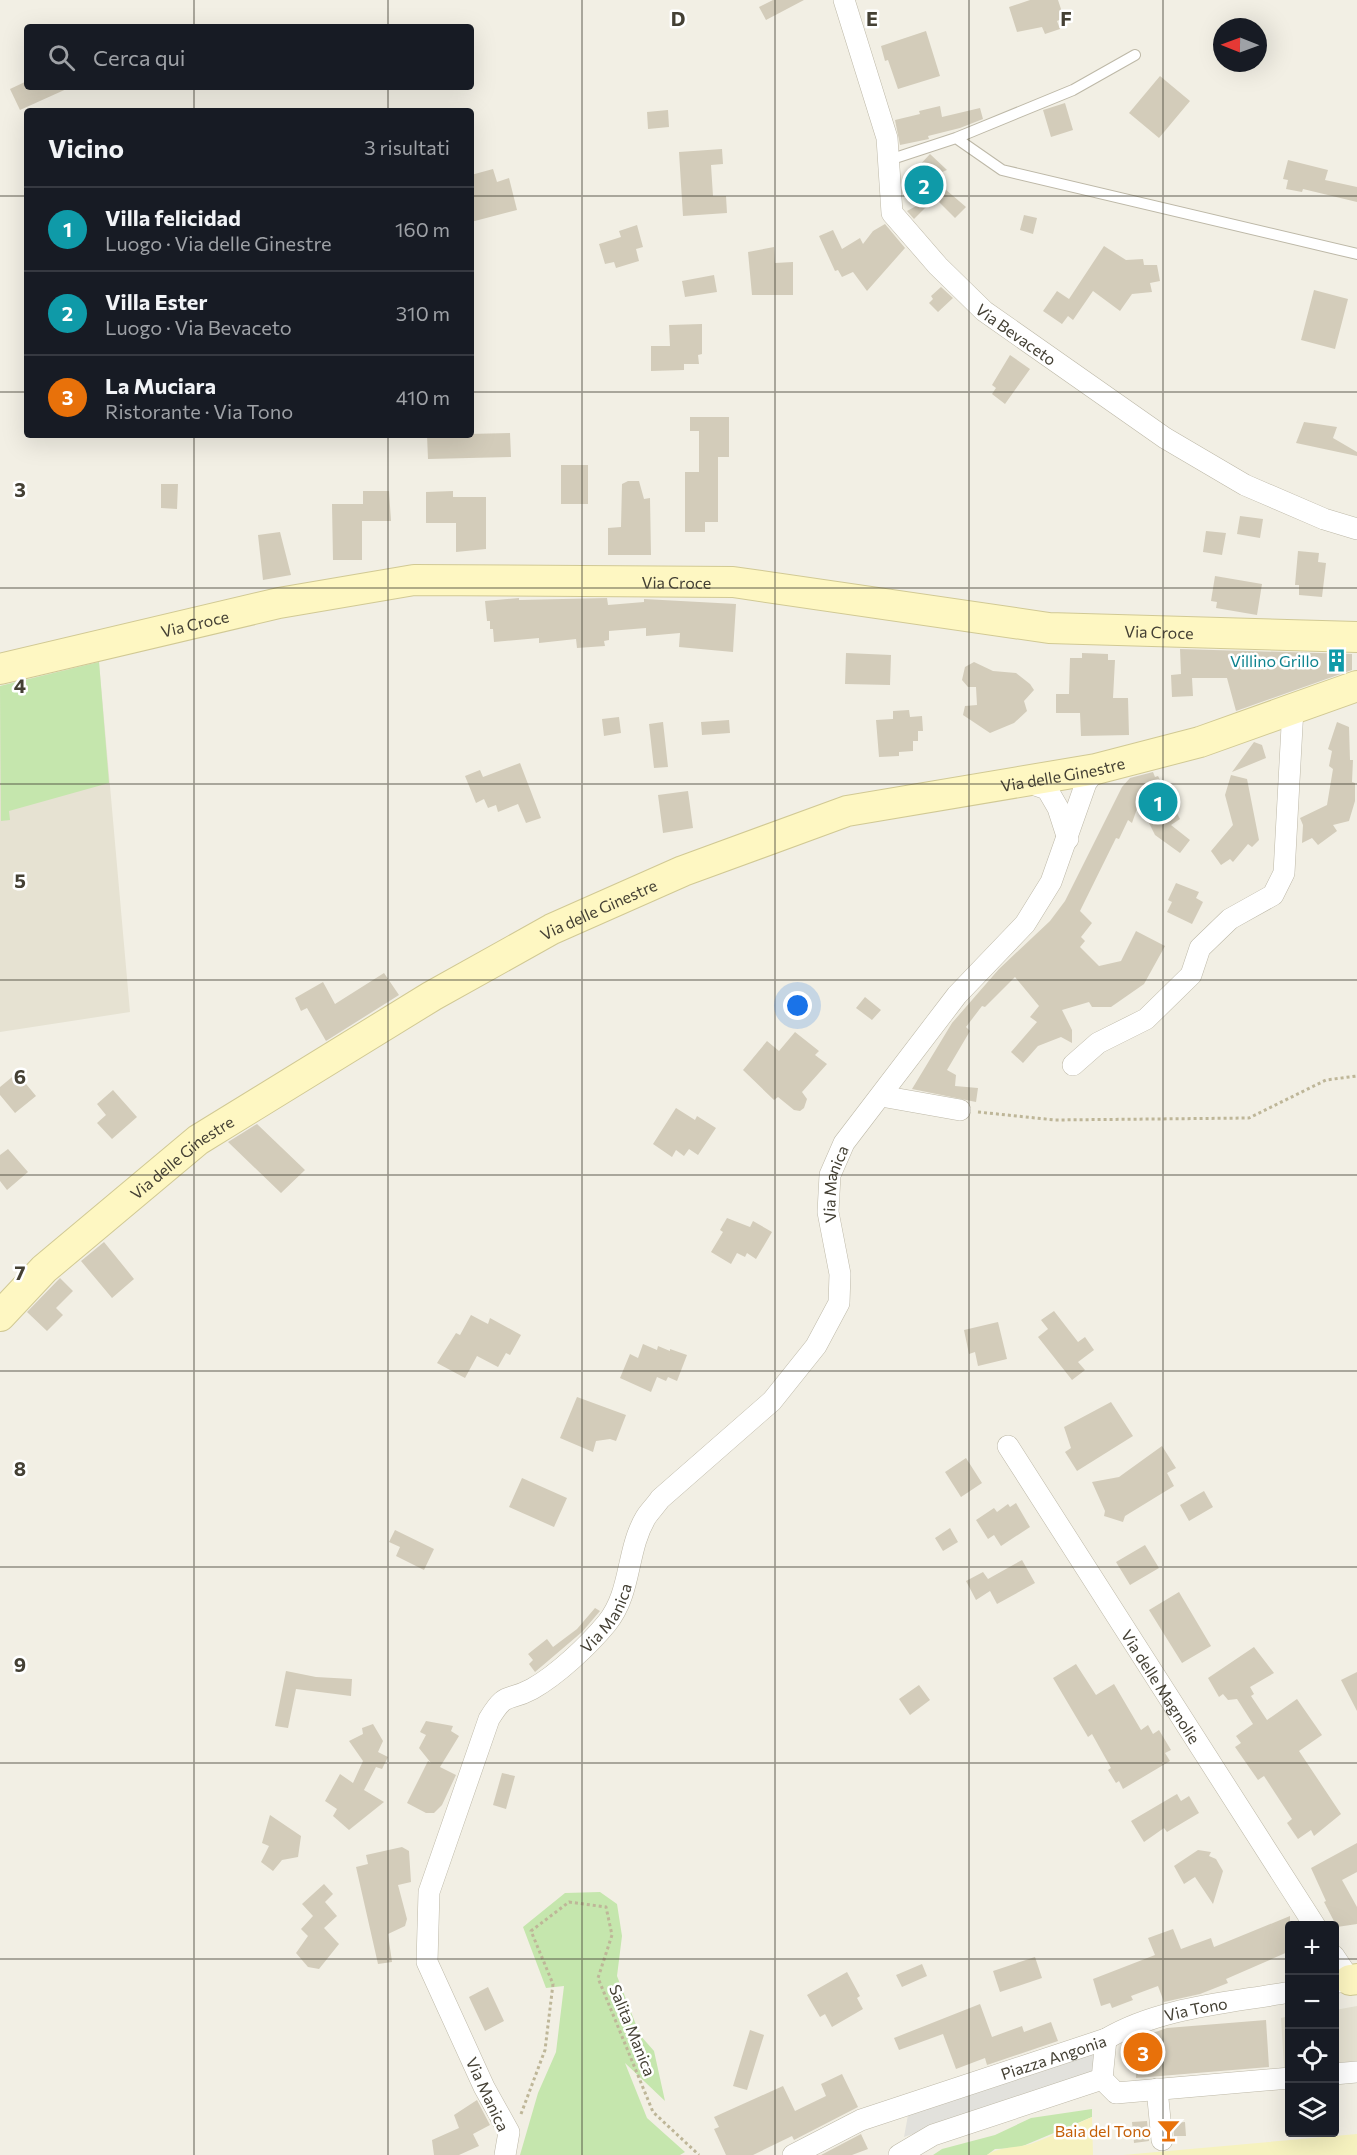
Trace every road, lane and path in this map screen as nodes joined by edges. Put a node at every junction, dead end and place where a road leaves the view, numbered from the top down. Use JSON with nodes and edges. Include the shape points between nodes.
{"nodes":[{"id":1,"x":844,"y":0,"type":"edge"},
{"id":2,"x":1135,"y":54,"type":"dead end"},
{"id":3,"x":956,"y":138,"type":"junction"},
{"id":4,"x":889,"y":160,"type":"junction"},
{"id":5,"x":1357,"y":254,"type":"edge"},
{"id":6,"x":1357,"y":529,"type":"edge"},
{"id":7,"x":1357,"y":637,"type":"edge"},
{"id":8,"x":0,"y":669,"type":"edge"},
{"id":9,"x":1357,"y":686,"type":"edge"},
{"id":10,"x":1293,"y":708,"type":"junction"},
{"id":11,"x":1096,"y":769,"type":"junction"},
{"id":12,"x":1021,"y":780,"type":"junction"},
{"id":13,"x":1068,"y":839,"type":"junction"},
{"id":14,"x":1073,"y":1065,"type":"dead end"},
{"id":15,"x":1357,"y":1076,"type":"edge"},
{"id":16,"x":881,"y":1096,"type":"junction"},
{"id":17,"x":960,"y":1110,"type":"joint"},
{"id":18,"x":0,"y":1316,"type":"edge"},
{"id":19,"x":1008,"y":1446,"type":"dead end"},
{"id":20,"x":1312,"y":1921,"type":"edge"},
{"id":21,"x":1285,"y":1993,"type":"edge"},
{"id":22,"x":1106,"y":2039,"type":"junction"},
{"id":23,"x":1357,"y":2072,"type":"edge"},
{"id":24,"x":1339,"y":2074,"type":"edge"},
{"id":25,"x":1285,"y":2078,"type":"edge"},
{"id":26,"x":1102,"y":2079,"type":"junction"},
{"id":27,"x":1157,"y":2089,"type":"junction"},
{"id":28,"x":509,"y":2132,"type":"junction"},
{"id":29,"x":1162,"y":2140,"type":"dead end"},
{"id":30,"x":505,"y":2155,"type":"edge"},
{"id":31,"x":699,"y":2155,"type":"edge"},
{"id":32,"x":793,"y":2155,"type":"edge"},
{"id":33,"x":899,"y":2155,"type":"edge"}],
"edges":[{"from":1,"to":4,"type":"street","name":"Via Bevaceto","via":[[887,138]]},
{"from":2,"to":3,"type":"lane","via":[[1073,90]]},
{"from":3,"to":4,"type":"lane"},
{"from":3,"to":5,"type":"lane","via":[[1002,170]]},
{"from":4,"to":6,"type":"street","name":"Via Bevaceto","via":[[892,213],[984,311],[1164,438],[1245,485]]},
{"from":7,"to":8,"type":"street","name":"Via Croce","via":[[1048,628],[733,582],[414,580],[279,603]]},
{"from":9,"to":10,"type":"street","name":"Via delle Ginestre"},
{"from":10,"to":11,"type":"street","name":"Via delle Ginestre","via":[[1200,742]]},
{"from":10,"to":14,"type":"street","via":[[1284,873],[1280,886],[1273,895],[1230,918],[1200,948],[1191,975],[1146,1019],[1098,1043]]},
{"from":11,"to":12,"type":"street","name":"Via delle Ginestre"},
{"from":11,"to":13,"type":"street","name":"Via Manica","via":[[1086,783]]},
{"from":12,"to":13,"type":"street","via":[[1047,789]]},
{"from":12,"to":18,"type":"street","name":"Via delle Ginestre","via":[[847,811],[683,871],[552,929],[432,996],[198,1140],[44,1269]]},
{"from":13,"to":16,"type":"street","name":"Via Manica","via":[[1051,882],[1025,924],[957,995]]},
{"from":15,"to":17,"type":"path","via":[[1326,1080],[1249,1118],[1055,1120]]},
{"from":16,"to":17,"type":"street"},
{"from":16,"to":28,"type":"street","name":"Via Manica","via":[[844,1143],[830,1175],[828,1212],[840,1274],[839,1303],[816,1346],[772,1401],[660,1499],[646,1517],[625,1589],[608,1623],[585,1647],[532,1689],[501,1700],[489,1719],[429,1892],[427,1962]]},
{"from":19,"to":20,"type":"street","name":"Via delle Magnolie"},
{"from":21,"to":22,"type":"street","name":"Via Tono","via":[[1158,2017]]},
{"from":22,"to":26,"type":"street","name":"Piazza Angonia"},
{"from":22,"to":32,"type":"street","name":"Piazza Angonia","via":[[861,2120]]},
{"from":23,"to":24,"type":"street"},
{"from":25,"to":27,"type":"street"},
{"from":26,"to":27,"type":"street","via":[[1116,2093]]},
{"from":26,"to":33,"type":"street","name":"Piazza Angonia","via":[[933,2135]]},
{"from":27,"to":29,"type":"street"},
{"from":28,"to":30,"type":"street","name":"Via Manica"},
{"from":28,"to":31,"type":"path","name":"Salita Manica","via":[[516,2127],[545,2050],[553,1984],[531,1931],[569,1902],[606,1907],[612,1935],[598,1978],[653,2112]]}]}
